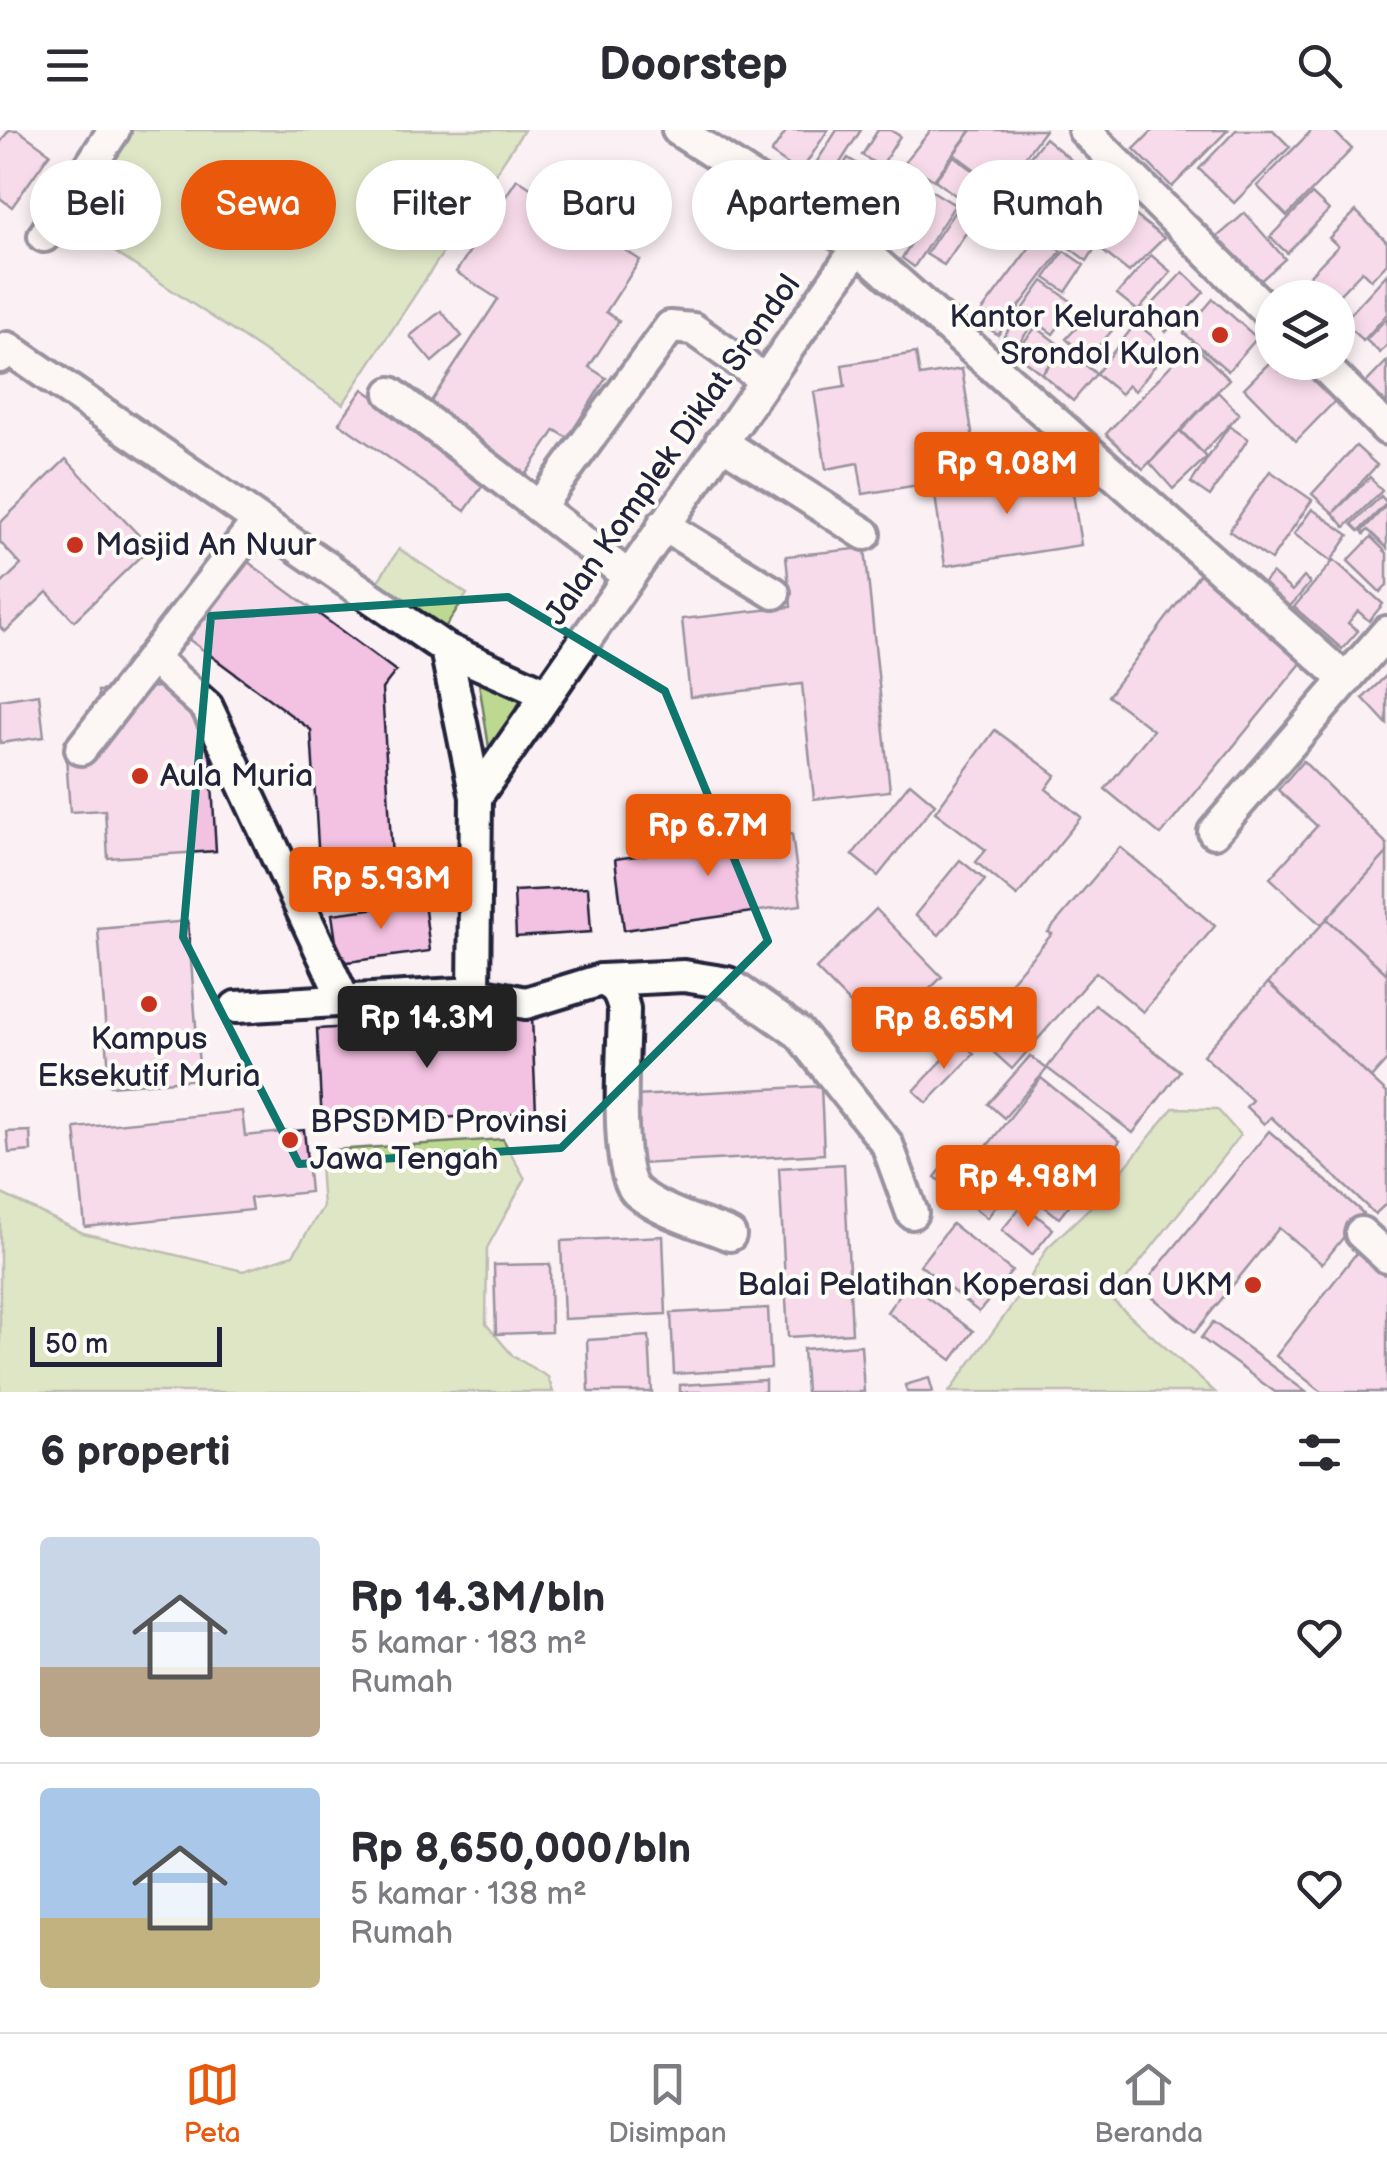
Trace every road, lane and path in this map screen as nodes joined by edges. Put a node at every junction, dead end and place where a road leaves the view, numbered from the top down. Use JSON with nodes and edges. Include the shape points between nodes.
{"nodes":[{"id":1,"x":114,"y":130,"type":"edge"},
{"id":2,"x":678,"y":130,"type":"edge"},
{"id":3,"x":1084,"y":130,"type":"edge"},
{"id":4,"x":94,"y":160,"type":"edge"},
{"id":5,"x":724,"y":160,"type":"edge"},
{"id":6,"x":857,"y":250,"type":"edge"},
{"id":7,"x":860,"y":250,"type":"edge"},
{"id":8,"x":1255,"y":299,"type":"edge"},
{"id":9,"x":3,"y":349,"type":"edge"},
{"id":10,"x":765,"y":380,"type":"junction"},
{"id":11,"x":1338,"y":380,"type":"edge"},
{"id":12,"x":391,"y":393,"type":"dead end"},
{"id":13,"x":1387,"y":429,"type":"edge"},
{"id":14,"x":722,"y":442,"type":"junction"},
{"id":15,"x":539,"y":507,"type":"junction"},
{"id":16,"x":258,"y":521,"type":"junction"},
{"id":17,"x":663,"y":525,"type":"junction"},
{"id":18,"x":865,"y":534,"type":"dead end"},
{"id":19,"x":628,"y":576,"type":"junction"},
{"id":20,"x":774,"y":593,"type":"dead end"},
{"id":21,"x":1387,"y":632,"type":"edge"},
{"id":22,"x":446,"y":649,"type":"junction"},
{"id":23,"x":152,"y":658,"type":"junction"},
{"id":24,"x":1346,"y":680,"type":"junction"},
{"id":25,"x":545,"y":693,"type":"junction"},
{"id":26,"x":81,"y":749,"type":"dead end"},
{"id":27,"x":476,"y":797,"type":"junction"},
{"id":28,"x":1214,"y":832,"type":"dead end"},
{"id":29,"x":600,"y":980,"type":"junction"},
{"id":30,"x":474,"y":993,"type":"junction"},
{"id":31,"x":344,"y":1000,"type":"junction"},
{"id":32,"x":236,"y":1006,"type":"dead end"},
{"id":33,"x":912,"y":1213,"type":"dead end"},
{"id":34,"x":1361,"y":1233,"type":"dead end"},
{"id":35,"x":730,"y":1234,"type":"dead end"},
{"id":36,"x":1387,"y":1257,"type":"edge"}],
"edges":[{"from":1,"to":4,"type":"street"},
{"from":2,"to":5,"type":"street"},
{"from":3,"to":8,"type":"street"},
{"from":6,"to":10,"type":"street","name":"Jalan Komplek Diklat Srondol"},
{"from":7,"to":24,"type":"street"},
{"from":9,"to":16,"type":"street"},
{"from":10,"to":14,"type":"street","name":"Jalan Komplek Diklat Srondol"},
{"from":10,"to":15,"type":"street","via":[[693,330],[670,327]]},
{"from":11,"to":13,"type":"street"},
{"from":12,"to":15,"type":"street"},
{"from":14,"to":17,"type":"street","name":"Jalan Komplek Diklat Srondol"},
{"from":14,"to":18,"type":"street"},
{"from":15,"to":19,"type":"street"},
{"from":16,"to":22,"type":"street"},
{"from":16,"to":23,"type":"street"},
{"from":17,"to":19,"type":"street","name":"Jalan Komplek Diklat Srondol"},
{"from":17,"to":20,"type":"street"},
{"from":19,"to":25,"type":"street","name":"Jalan Komplek Diklat Srondol"},
{"from":21,"to":24,"type":"street"},
{"from":22,"to":25,"type":"street"},
{"from":22,"to":27,"type":"street"},
{"from":23,"to":26,"type":"street"},
{"from":23,"to":31,"type":"street","via":[[208,707]]},
{"from":24,"to":28,"type":"street"},
{"from":25,"to":27,"type":"street","name":"Jalan Komplek Diklat Srondol"},
{"from":27,"to":30,"type":"street"},
{"from":29,"to":30,"type":"street","via":[[526,1003]]},
{"from":29,"to":33,"type":"street","via":[[684,976],[728,983],[799,1033],[887,1144]]},
{"from":29,"to":35,"type":"street","via":[[619,991],[624,1009],[622,1127],[630,1184],[664,1208]]},
{"from":30,"to":31,"type":"street"},
{"from":31,"to":32,"type":"street"},
{"from":34,"to":36,"type":"street"}]}
